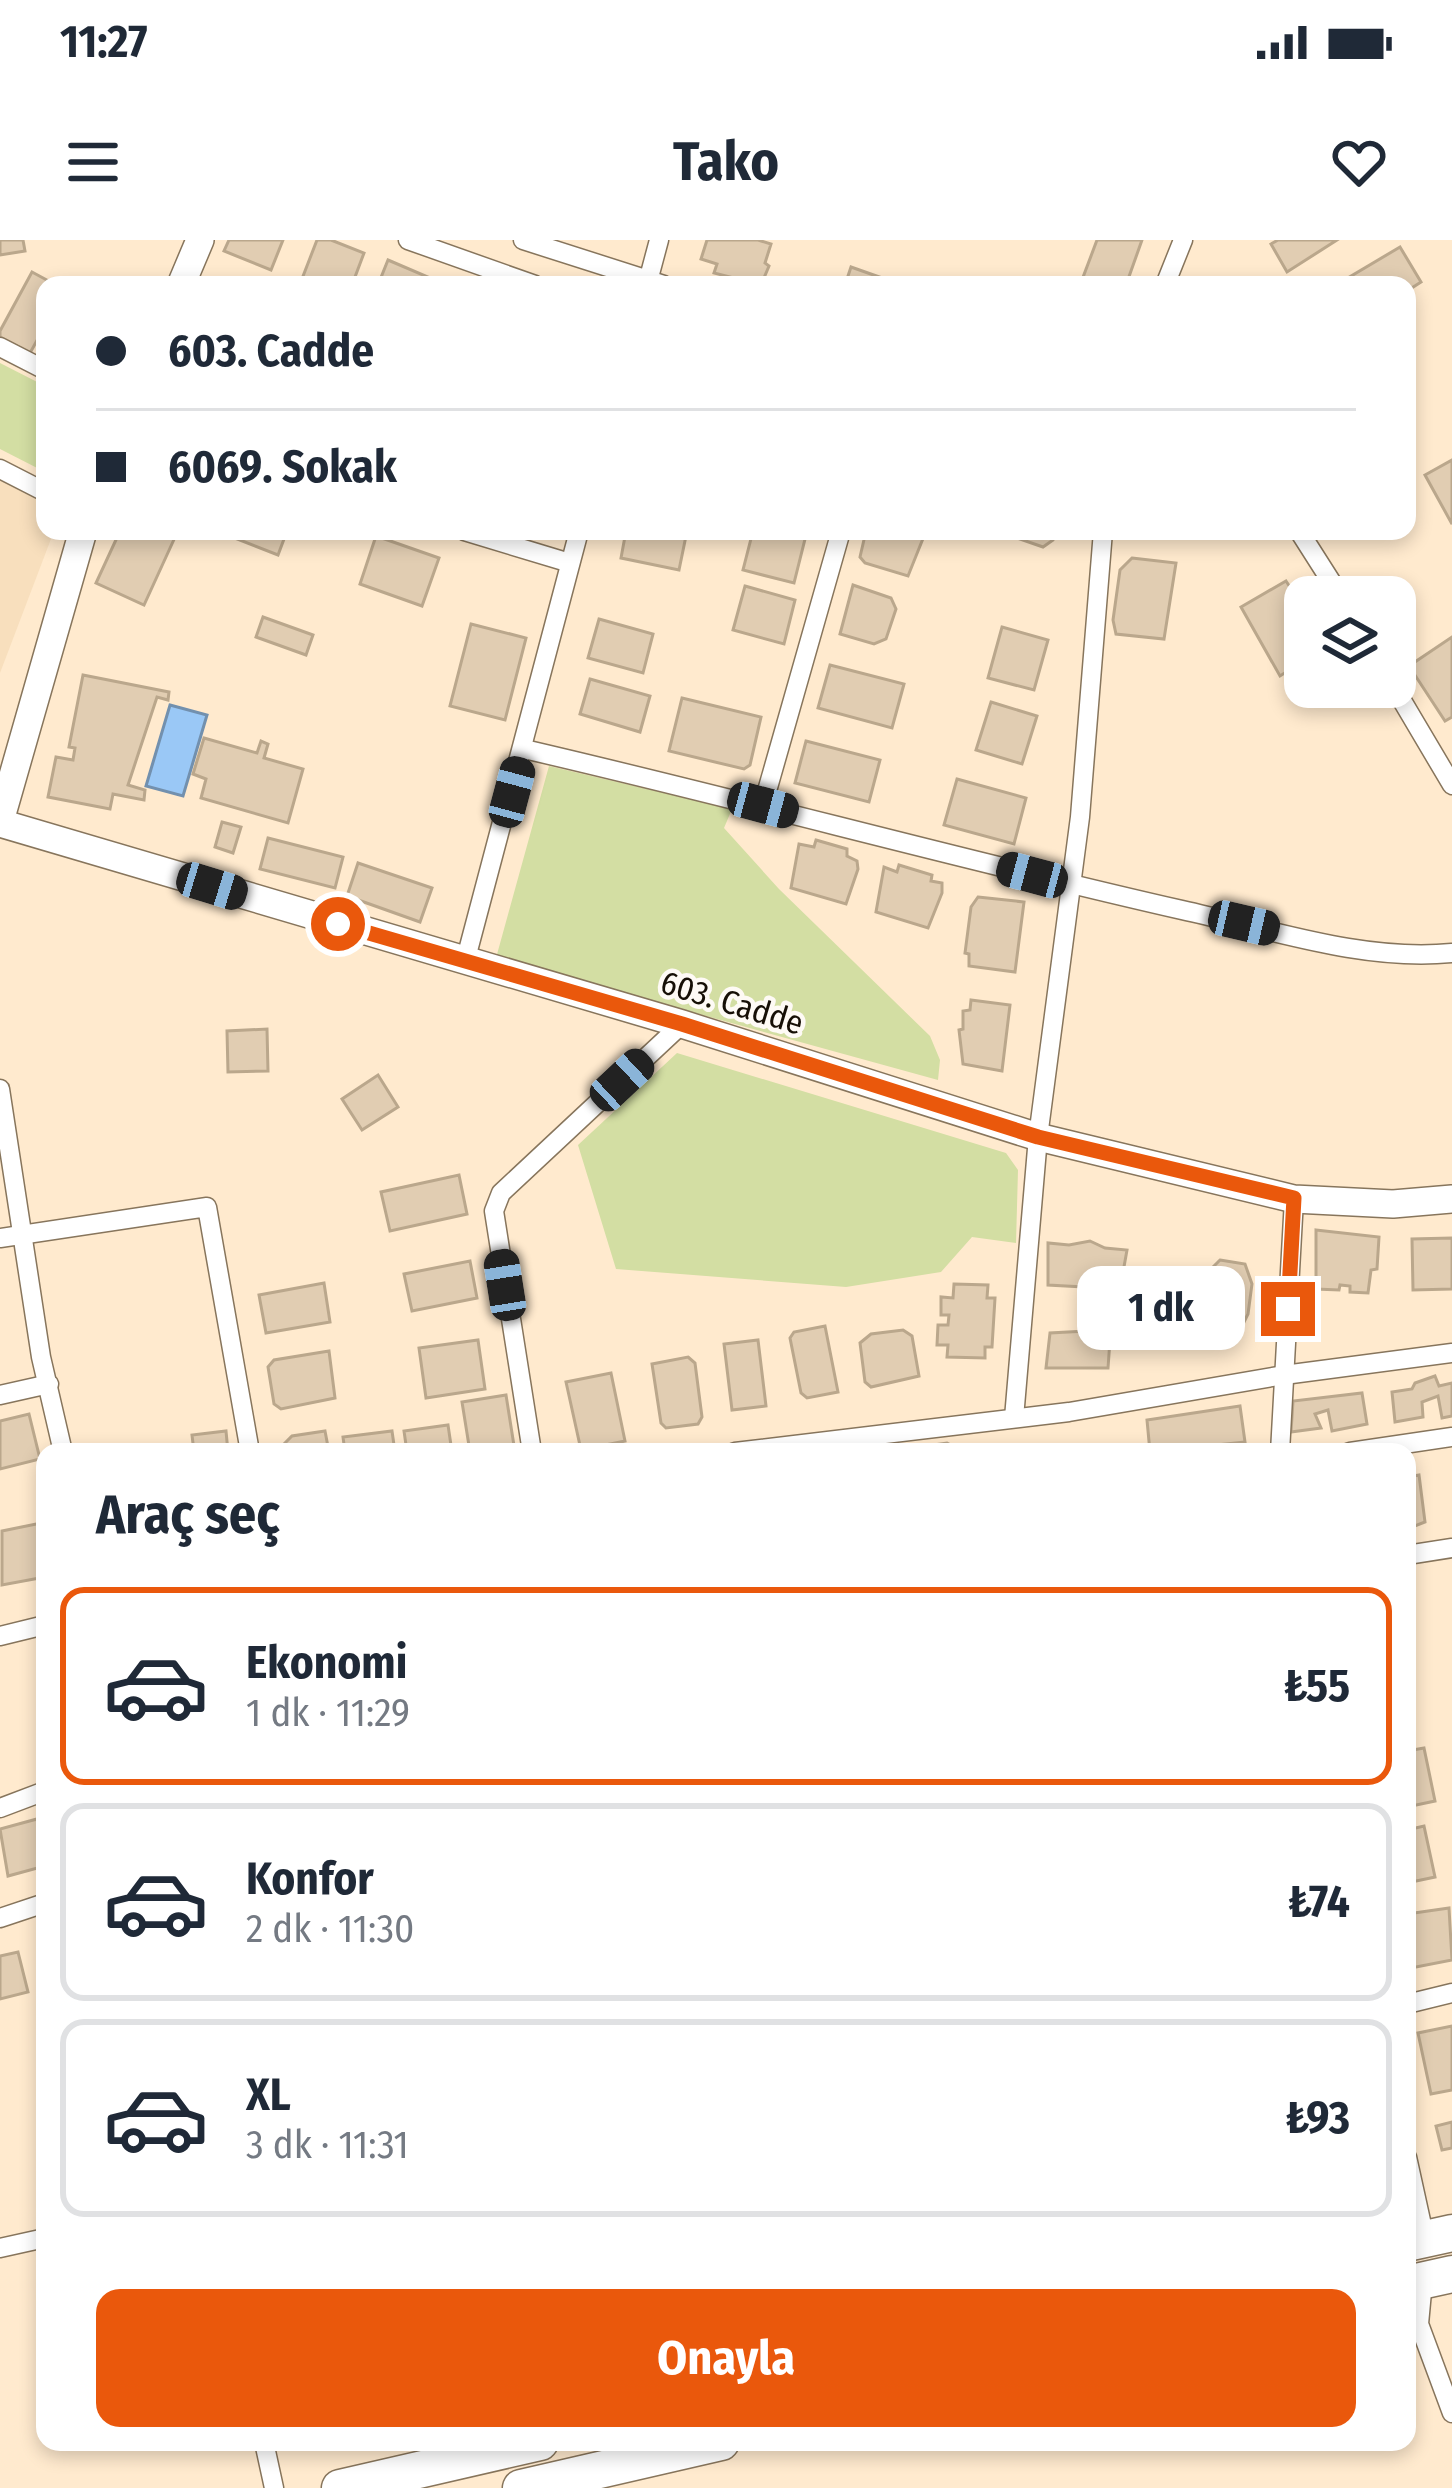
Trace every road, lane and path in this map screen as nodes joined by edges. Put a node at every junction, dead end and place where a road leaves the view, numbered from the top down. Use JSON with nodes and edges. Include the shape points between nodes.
{"nodes":[{"id":1,"x":200,"y":240,"type":"edge"},
{"id":2,"x":408,"y":240,"type":"edge"},
{"id":3,"x":523,"y":240,"type":"edge"},
{"id":4,"x":659,"y":240,"type":"edge"},
{"id":5,"x":1183,"y":240,"type":"edge"},
{"id":6,"x":185,"y":276,"type":"edge"},
{"id":7,"x":510,"y":276,"type":"edge"},
{"id":8,"x":633,"y":276,"type":"edge"},
{"id":9,"x":655,"y":276,"type":"edge"},
{"id":10,"x":1169,"y":276,"type":"edge"},
{"id":11,"x":0,"y":347,"type":"edge"},
{"id":12,"x":36,"y":365,"type":"edge"},
{"id":13,"x":0,"y":469,"type":"edge"},
{"id":14,"x":36,"y":487,"type":"edge"},
{"id":15,"x":80,"y":540,"type":"edge"},
{"id":16,"x":494,"y":540,"type":"edge"},
{"id":17,"x":577,"y":540,"type":"edge"},
{"id":18,"x":838,"y":540,"type":"edge"},
{"id":19,"x":1102,"y":540,"type":"edge"},
{"id":20,"x":1305,"y":540,"type":"edge"},
{"id":21,"x":571,"y":563,"type":"junction"},
{"id":22,"x":1328,"y":576,"type":"edge"},
{"id":23,"x":1406,"y":708,"type":"edge"},
{"id":24,"x":524,"y":749,"type":"junction"},
{"id":25,"x":1452,"y":785,"type":"edge"},
{"id":26,"x":763,"y":805,"type":"junction"},
{"id":27,"x":0,"y":822,"type":"edge"},
{"id":28,"x":1072,"y":885,"type":"junction"},
{"id":29,"x":1452,"y":953,"type":"edge"},
{"id":30,"x":465,"y":962,"type":"junction"},
{"id":31,"x":682,"y":1024,"type":"junction"},
{"id":32,"x":0,"y":1089,"type":"edge"},
{"id":33,"x":1038,"y":1137,"type":"junction"},
{"id":34,"x":1294,"y":1198,"type":"junction"},
{"id":35,"x":1452,"y":1199,"type":"edge"},
{"id":36,"x":22,"y":1234,"type":"junction"},
{"id":37,"x":0,"y":1238,"type":"edge"},
{"id":38,"x":1452,"y":1353,"type":"edge"},
{"id":39,"x":1284,"y":1375,"type":"junction"},
{"id":40,"x":49,"y":1384,"type":"junction"},
{"id":41,"x":0,"y":1395,"type":"edge"},
{"id":42,"x":1014,"y":1418,"type":"junction"},
{"id":43,"x":1452,"y":1437,"type":"edge"},
{"id":44,"x":61,"y":1443,"type":"edge"},
{"id":45,"x":248,"y":1443,"type":"edge"},
{"id":46,"x":531,"y":1443,"type":"edge"},
{"id":47,"x":809,"y":1443,"type":"edge"},
{"id":48,"x":1280,"y":1443,"type":"edge"},
{"id":49,"x":1412,"y":1443,"type":"edge"},
{"id":50,"x":1452,"y":1548,"type":"edge"},
{"id":51,"x":1416,"y":1554,"type":"edge"},
{"id":52,"x":36,"y":1627,"type":"edge"},
{"id":53,"x":0,"y":1636,"type":"edge"},
{"id":54,"x":36,"y":1794,"type":"edge"},
{"id":55,"x":0,"y":1808,"type":"edge"},
{"id":56,"x":36,"y":1906,"type":"edge"},
{"id":57,"x":0,"y":1918,"type":"edge"},
{"id":58,"x":1452,"y":1994,"type":"edge"},
{"id":59,"x":1416,"y":2002,"type":"edge"},
{"id":60,"x":1416,"y":2192,"type":"edge"},
{"id":61,"x":1428,"y":2238,"type":"edge"},
{"id":62,"x":36,"y":2240,"type":"edge"},
{"id":63,"x":0,"y":2248,"type":"edge"},
{"id":64,"x":1427,"y":2280,"type":"edge"},
{"id":65,"x":1452,"y":2413,"type":"edge"},
{"id":66,"x":266,"y":2451,"type":"edge"},
{"id":67,"x":501,"y":2451,"type":"edge"},
{"id":68,"x":682,"y":2451,"type":"edge"},
{"id":69,"x":274,"y":2488,"type":"edge"},
{"id":70,"x":340,"y":2488,"type":"edge"},
{"id":71,"x":521,"y":2488,"type":"edge"}],
"edges":[{"from":1,"to":6,"type":"street"},
{"from":2,"to":7,"type":"street"},
{"from":3,"to":8,"type":"street"},
{"from":4,"to":9,"type":"street"},
{"from":5,"to":10,"type":"street"},
{"from":11,"to":12,"type":"street"},
{"from":13,"to":14,"type":"street"},
{"from":15,"to":27,"type":"street","name":"603. Cadde"},
{"from":16,"to":21,"type":"street"},
{"from":17,"to":21,"type":"street"},
{"from":18,"to":26,"type":"street"},
{"from":19,"to":28,"type":"street"},
{"from":20,"to":22,"type":"street"},
{"from":21,"to":24,"type":"street"},
{"from":23,"to":25,"type":"street"},
{"from":24,"to":26,"type":"street"},
{"from":24,"to":30,"type":"street"},
{"from":26,"to":28,"type":"street"},
{"from":27,"to":30,"type":"street","name":"603. Cadde"},
{"from":28,"to":29,"type":"street","via":[[1412,957]]},
{"from":28,"to":33,"type":"street"},
{"from":30,"to":31,"type":"street","name":"603. Cadde"},
{"from":31,"to":33,"type":"street","name":"603. Cadde"},
{"from":31,"to":46,"type":"street","via":[[501,1193],[494,1211]]},
{"from":32,"to":36,"type":"street"},
{"from":33,"to":34,"type":"street","name":"603. Cadde"},
{"from":33,"to":42,"type":"street"},
{"from":34,"to":35,"type":"street","name":"603. Cadde"},
{"from":34,"to":39,"type":"street"},
{"from":36,"to":37,"type":"street"},
{"from":36,"to":40,"type":"street"},
{"from":36,"to":45,"type":"street","via":[[208,1207]]},
{"from":38,"to":39,"type":"street"},
{"from":39,"to":42,"type":"street"},
{"from":39,"to":48,"type":"street"},
{"from":40,"to":41,"type":"street"},
{"from":40,"to":44,"type":"street"},
{"from":42,"to":47,"type":"street"},
{"from":43,"to":49,"type":"street"},
{"from":50,"to":51,"type":"street"},
{"from":52,"to":53,"type":"street"},
{"from":54,"to":55,"type":"street"},
{"from":56,"to":57,"type":"street"},
{"from":58,"to":59,"type":"street"},
{"from":60,"to":61,"type":"street"},
{"from":62,"to":63,"type":"street"},
{"from":64,"to":65,"type":"street","via":[[1419,2324]]},
{"from":66,"to":69,"type":"street"},
{"from":67,"to":70,"type":"highway"},
{"from":68,"to":71,"type":"highway"}]}
